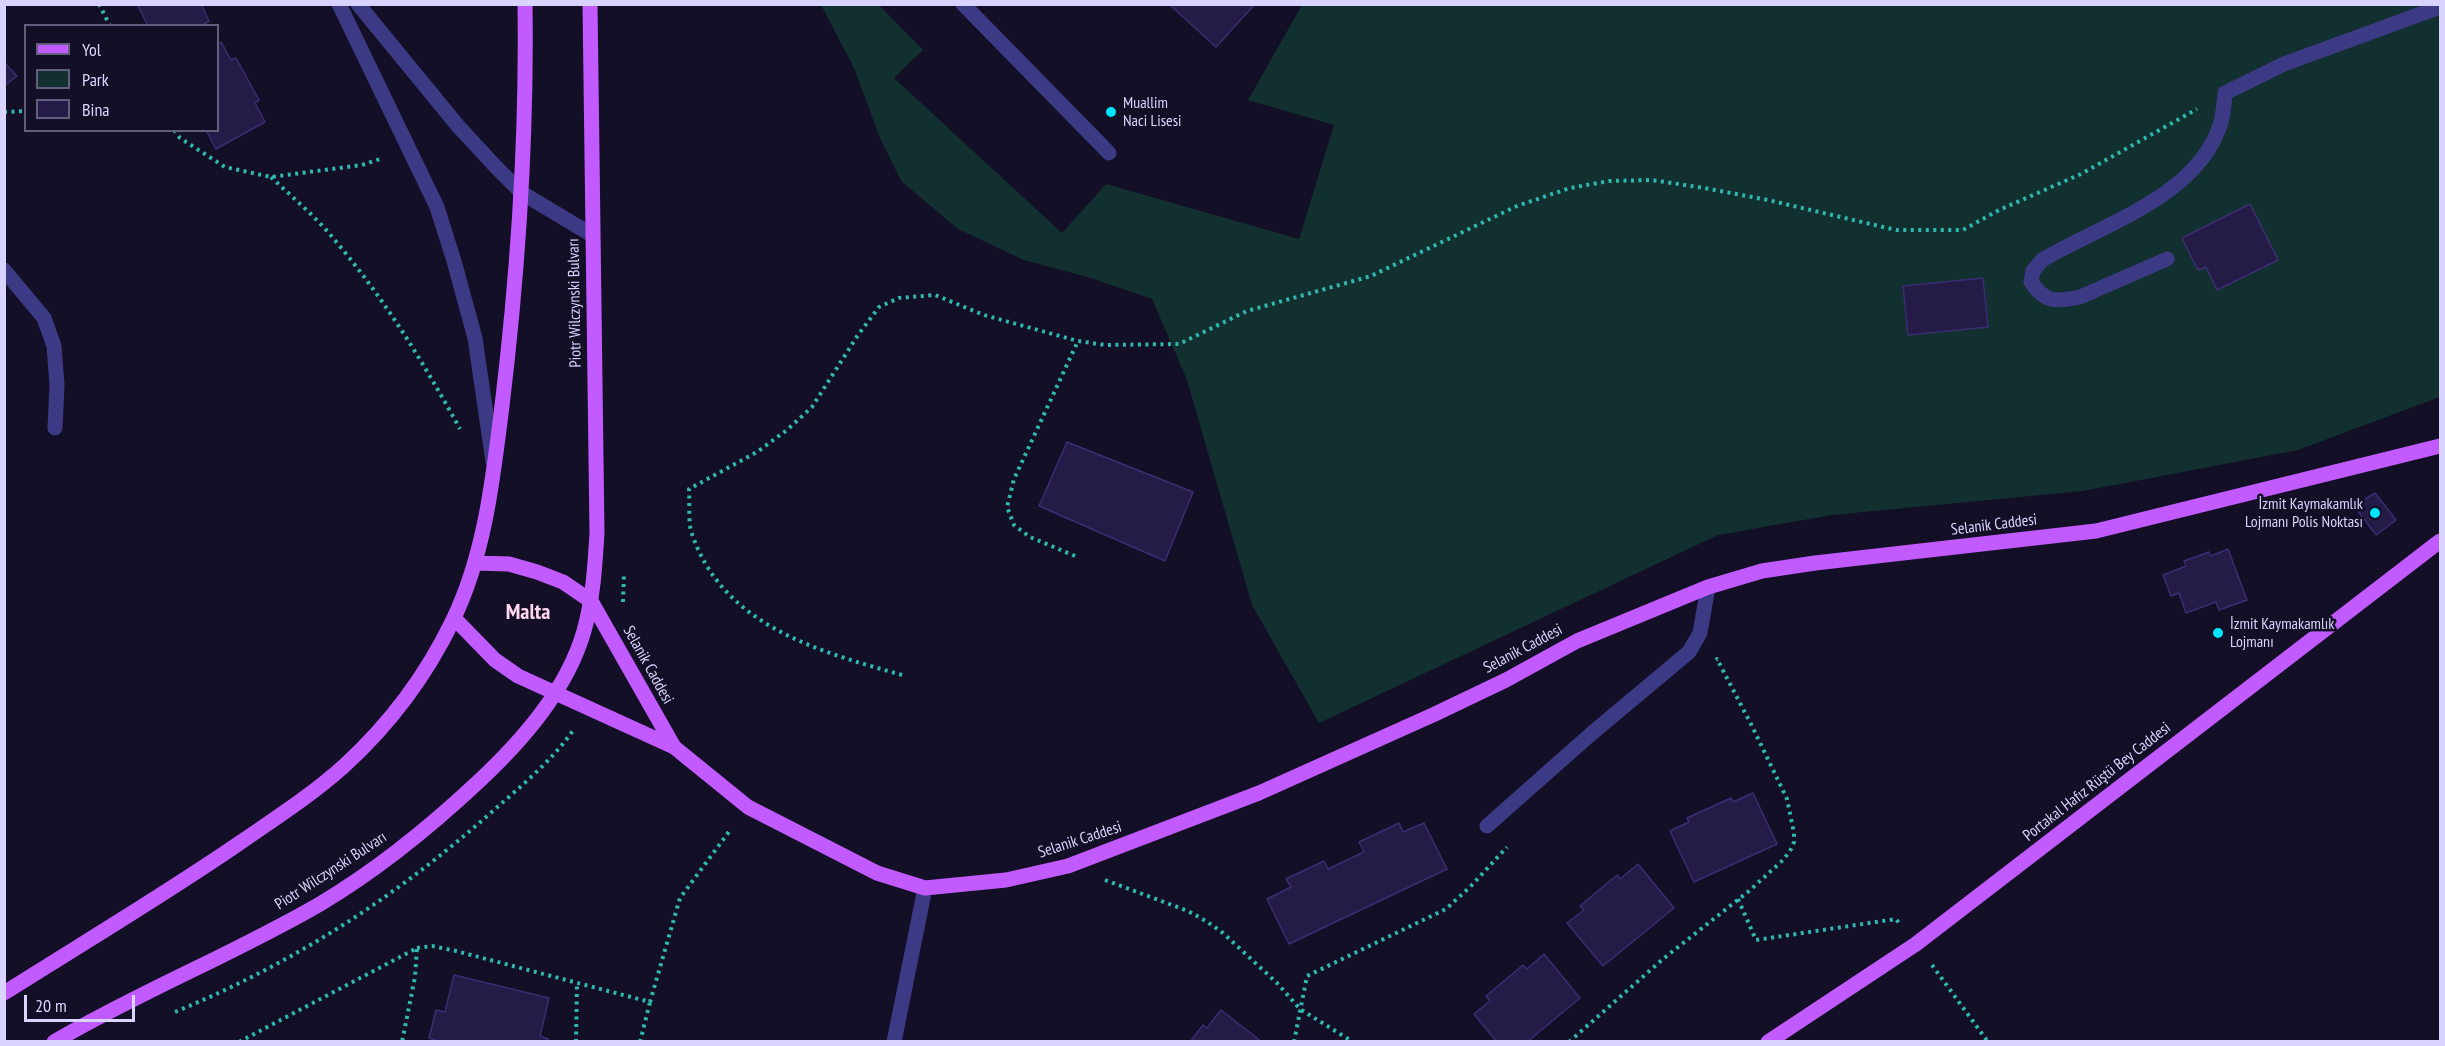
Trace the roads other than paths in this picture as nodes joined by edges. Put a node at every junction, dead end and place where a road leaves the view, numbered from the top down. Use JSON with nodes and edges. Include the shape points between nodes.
{"nodes":[{"id":1,"x":339,"y":4,"type":"edge"},
{"id":2,"x":358,"y":4,"type":"edge"},
{"id":3,"x":525,"y":4,"type":"edge"},
{"id":4,"x":590,"y":4,"type":"edge"},
{"id":5,"x":963,"y":4,"type":"edge"},
{"id":6,"x":2440,"y":7,"type":"edge"},
{"id":7,"x":1109,"y":153,"type":"dead end"},
{"id":8,"x":522,"y":193,"type":"junction"},
{"id":9,"x":592,"y":235,"type":"junction"},
{"id":10,"x":2167,"y":259,"type":"dead end"},
{"id":11,"x":4,"y":270,"type":"edge"},
{"id":12,"x":55,"y":428,"type":"dead end"},
{"id":13,"x":2440,"y":446,"type":"edge"},
{"id":14,"x":494,"y":469,"type":"junction"},
{"id":15,"x":2440,"y":541,"type":"edge"},
{"id":16,"x":475,"y":563,"type":"junction"},
{"id":17,"x":1708,"y":587,"type":"junction"},
{"id":18,"x":591,"y":601,"type":"junction"},
{"id":19,"x":454,"y":618,"type":"junction"},
{"id":20,"x":555,"y":693,"type":"junction"},
{"id":21,"x":674,"y":747,"type":"junction"},
{"id":22,"x":1487,"y":826,"type":"dead end"},
{"id":23,"x":926,"y":888,"type":"junction"},
{"id":24,"x":4,"y":993,"type":"edge"},
{"id":25,"x":54,"y":1041,"type":"edge"},
{"id":26,"x":894,"y":1041,"type":"edge"},
{"id":27,"x":1768,"y":1041,"type":"edge"}],
"edges":[{"from":1,"to":14,"type":"street","via":[[437,207],[475,338]]},
{"from":2,"to":8,"type":"street","via":[[458,126]]},
{"from":3,"to":8,"type":"main road"},
{"from":4,"to":9,"type":"main road","name":"Piotr Wilczynski Bulvarı"},
{"from":5,"to":7,"type":"street"},
{"from":6,"to":10,"type":"street","via":[[2284,64],[2226,93],[2218,132],[2194,168],[2130,216],[2042,260],[2033,271],[2031,282],[2049,299],[2065,300]]},
{"from":8,"to":9,"type":"street"},
{"from":8,"to":14,"type":"main road"},
{"from":9,"to":18,"type":"main road","name":"Piotr Wilczynski Bulvarı","via":[[597,533]]},
{"from":11,"to":12,"type":"street","via":[[44,318],[54,346]]},
{"from":13,"to":17,"type":"main road","name":"Selanik Caddesi","via":[[2096,531],[1815,563]]},
{"from":14,"to":16,"type":"main road"},
{"from":15,"to":27,"type":"main road","name":"Portakal Hafız Rüştü Bey Caddesi","via":[[1916,944]]},
{"from":16,"to":18,"type":"main road","via":[[509,564],[537,572],[563,582]]},
{"from":16,"to":19,"type":"main road"},
{"from":17,"to":22,"type":"street","via":[[1700,633],[1689,652]]},
{"from":17,"to":23,"type":"main road","name":"Selanik Caddesi","via":[[1577,641],[1435,714],[1259,793],[1068,866],[1006,880]]},
{"from":18,"to":20,"type":"main road","name":"Piotr Wilczynski Bulvarı","via":[[572,664]]},
{"from":18,"to":21,"type":"main road","name":"Selanik Caddesi"},
{"from":19,"to":20,"type":"main road","via":[[495,660]]},
{"from":19,"to":24,"type":"main road","via":[[427,667],[395,712],[343,767],[211,863]]},
{"from":20,"to":21,"type":"main road","name":"Selanik Caddesi"},
{"from":20,"to":25,"type":"main road","name":"Piotr Wilczynski Bulvarı","via":[[495,766],[444,813],[364,875],[263,935]]},
{"from":21,"to":23,"type":"main road","name":"Selanik Caddesi","via":[[748,807],[877,873]]},
{"from":23,"to":26,"type":"street"}]}
